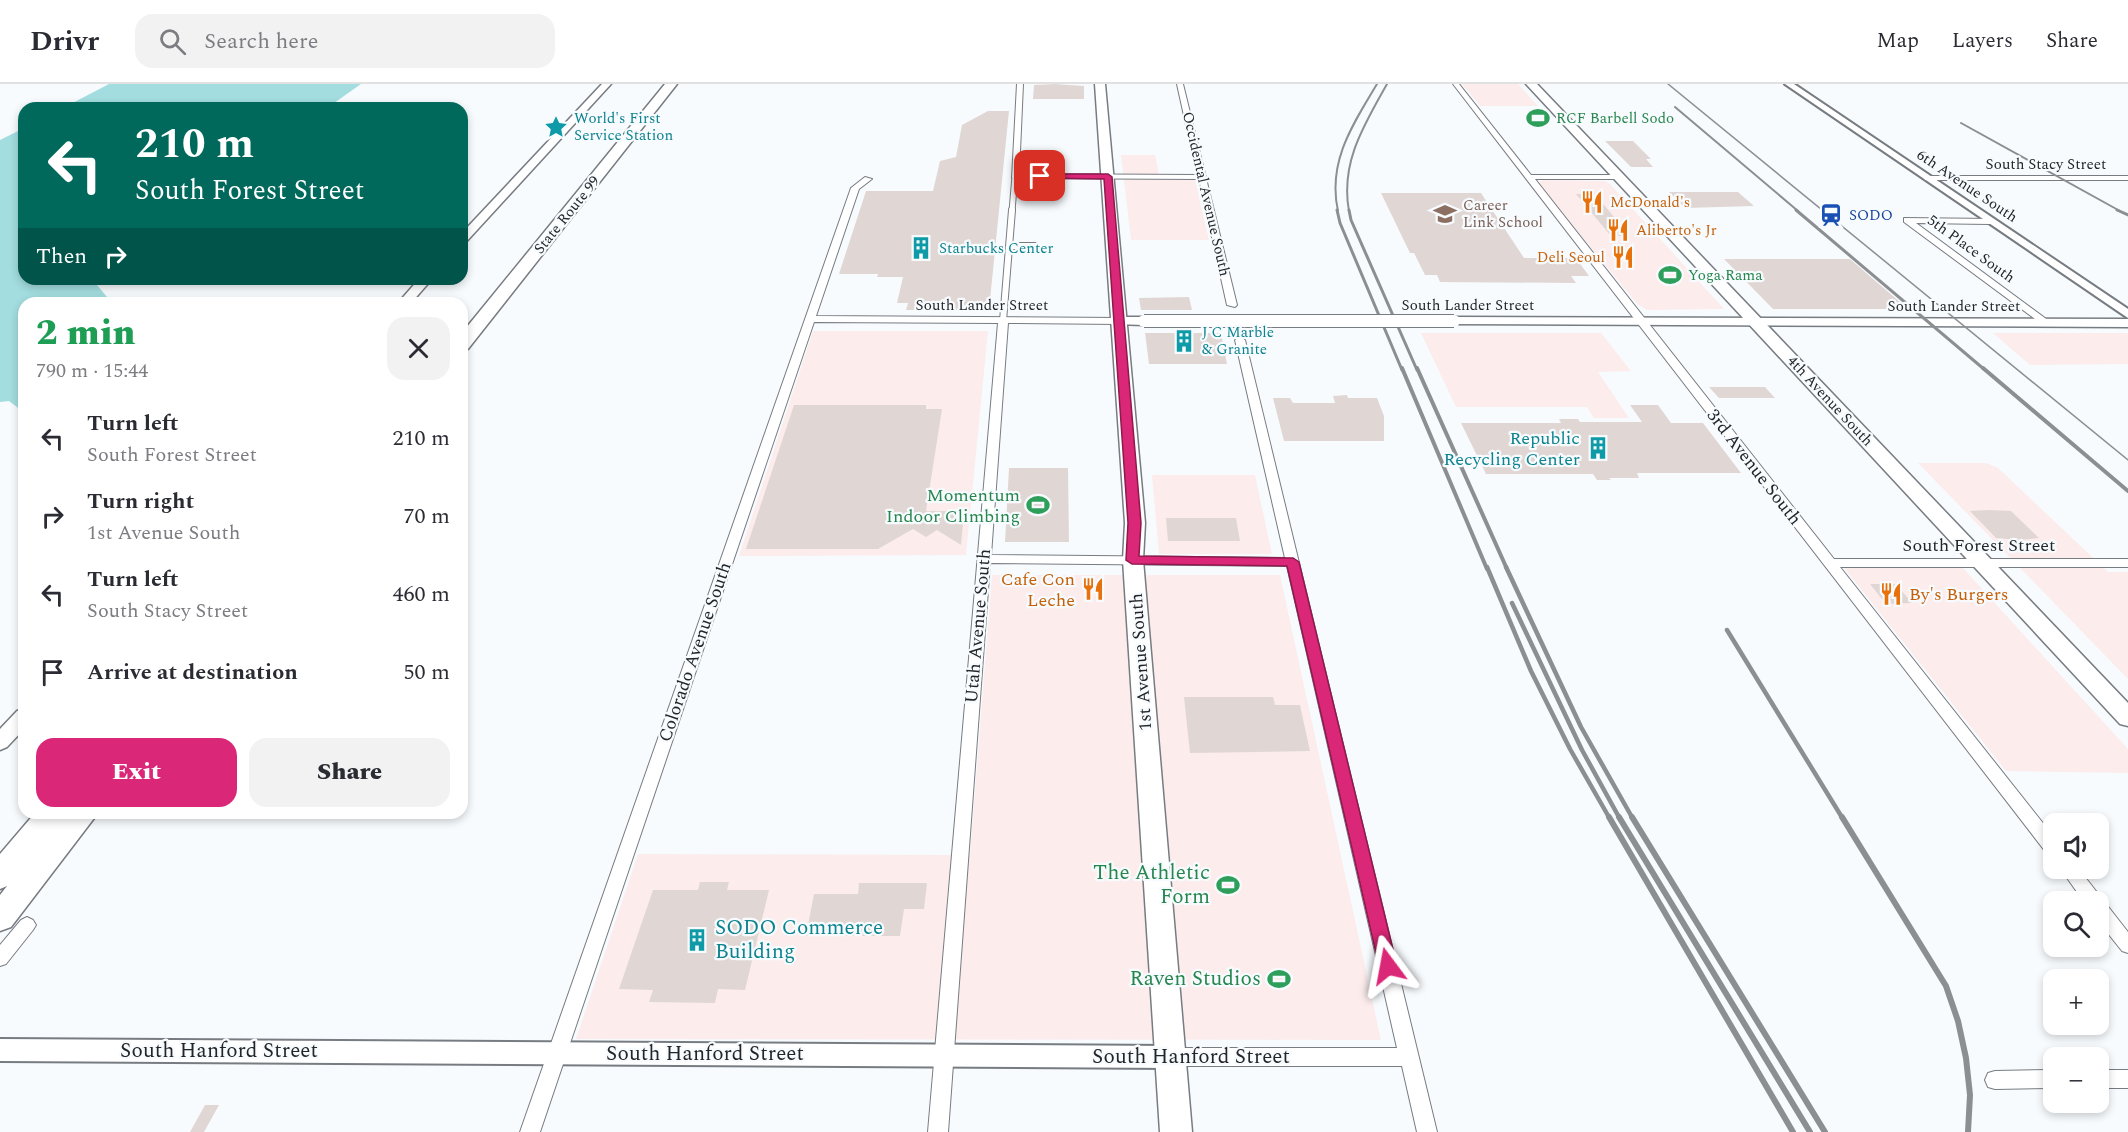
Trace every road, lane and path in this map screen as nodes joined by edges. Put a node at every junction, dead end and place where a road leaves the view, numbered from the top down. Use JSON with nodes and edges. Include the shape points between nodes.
{"nodes":[{"id":1,"x":607,"y":84,"type":"edge"},
{"id":2,"x":657,"y":84,"type":"edge"},
{"id":3,"x":671,"y":84,"type":"edge"},
{"id":4,"x":1020,"y":84,"type":"edge"},
{"id":5,"x":1101,"y":84,"type":"edge"},
{"id":6,"x":1180,"y":84,"type":"edge"},
{"id":7,"x":1456,"y":84,"type":"edge"},
{"id":8,"x":1531,"y":84,"type":"edge"},
{"id":9,"x":1789,"y":84,"type":"edge"},
{"id":10,"x":1015,"y":176,"type":"junction"},
{"id":11,"x":1108,"y":177,"type":"junction"},
{"id":12,"x":1202,"y":177,"type":"junction"},
{"id":13,"x":1528,"y":177,"type":"junction"},
{"id":14,"x":1619,"y":177,"type":"junction"},
{"id":15,"x":1928,"y":178,"type":"junction"},
{"id":16,"x":2128,"y":178,"type":"edge"},
{"id":17,"x":868,"y":179,"type":"dead end"},
{"id":18,"x":1990,"y":221,"type":"junction"},
{"id":19,"x":468,"y":234,"type":"edge"},
{"id":20,"x":1009,"y":246,"type":"junction"},
{"id":21,"x":1035,"y":246,"type":"dead end"},
{"id":22,"x":421,"y":285,"type":"edge"},
{"id":23,"x":410,"y":297,"type":"edge"},
{"id":24,"x":1232,"y":305,"type":"dead end"},
{"id":25,"x":2128,"y":314,"type":"edge"},
{"id":26,"x":468,"y":315,"type":"edge"},
{"id":27,"x":809,"y":319,"type":"junction"},
{"id":28,"x":1003,"y":321,"type":"junction"},
{"id":29,"x":1119,"y":321,"type":"junction"},
{"id":30,"x":1641,"y":322,"type":"junction"},
{"id":31,"x":1756,"y":322,"type":"junction"},
{"id":32,"x":2046,"y":323,"type":"junction"},
{"id":33,"x":2128,"y":323,"type":"edge"},
{"id":34,"x":468,"y":338,"type":"edge"},
{"id":35,"x":1240,"y":340,"type":"dead end"},
{"id":36,"x":983,"y":559,"type":"junction"},
{"id":37,"x":1132,"y":560,"type":"junction"},
{"id":38,"x":1293,"y":562,"type":"junction"},
{"id":39,"x":1830,"y":563,"type":"junction"},
{"id":40,"x":1982,"y":563,"type":"junction"},
{"id":41,"x":2128,"y":563,"type":"edge"},
{"id":42,"x":2128,"y":718,"type":"edge"},
{"id":43,"x":18,"y":722,"type":"edge"},
{"id":44,"x":0,"y":742,"type":"edge"},
{"id":45,"x":47,"y":819,"type":"edge"},
{"id":46,"x":80,"y":819,"type":"edge"},
{"id":47,"x":2043,"y":836,"type":"edge"},
{"id":48,"x":0,"y":876,"type":"edge"},
{"id":49,"x":2076,"y":879,"type":"edge"},
{"id":50,"x":2086,"y":891,"type":"edge"},
{"id":51,"x":13,"y":921,"type":"edge"},
{"id":52,"x":2109,"y":921,"type":"edge"},
{"id":53,"x":2128,"y":945,"type":"edge"},
{"id":54,"x":0,"y":958,"type":"edge"},
{"id":55,"x":0,"y":1050,"type":"edge"},
{"id":56,"x":558,"y":1053,"type":"junction"},
{"id":57,"x":944,"y":1056,"type":"junction"},
{"id":58,"x":1171,"y":1058,"type":"junction"},
{"id":59,"x":1410,"y":1058,"type":"junction"},
{"id":60,"x":2043,"y":1079,"type":"edge"},
{"id":61,"x":2109,"y":1079,"type":"edge"},
{"id":62,"x":2128,"y":1079,"type":"edge"},
{"id":63,"x":1995,"y":1080,"type":"dead end"},
{"id":64,"x":530,"y":1132,"type":"edge"},
{"id":65,"x":938,"y":1132,"type":"edge"},
{"id":66,"x":1176,"y":1132,"type":"edge"},
{"id":67,"x":1427,"y":1132,"type":"edge"}],
"edges":[{"from":1,"to":19,"type":"main road"},
{"from":2,"to":26,"type":"highway","name":"State Route 99"},
{"from":3,"to":34,"type":"highway","name":"State Route 99"},
{"from":4,"to":10,"type":"street","name":"Utah Avenue South"},
{"from":5,"to":11,"type":"main road","name":"1st Avenue South"},
{"from":6,"to":12,"type":"street","name":"Occidental Avenue South"},
{"from":7,"to":13,"type":"street","name":"3rd Avenue South"},
{"from":8,"to":14,"type":"main road","name":"4th Avenue South"},
{"from":9,"to":15,"type":"street","name":"6th Avenue South"},
{"from":10,"to":11,"type":"street"},
{"from":10,"to":20,"type":"street","name":"Utah Avenue South"},
{"from":11,"to":12,"type":"street"},
{"from":11,"to":29,"type":"main road","name":"1st Avenue South"},
{"from":12,"to":24,"type":"street","name":"Occidental Avenue South"},
{"from":13,"to":14,"type":"street"},
{"from":13,"to":30,"type":"street","name":"3rd Avenue South"},
{"from":14,"to":31,"type":"main road","name":"4th Avenue South"},
{"from":15,"to":16,"type":"street","name":"South Stacy Street"},
{"from":15,"to":18,"type":"street","name":"6th Avenue South"},
{"from":17,"to":27,"type":"street","name":"Colorado Avenue South","via":[[855,188]]},
{"from":18,"to":25,"type":"street","name":"6th Avenue South"},
{"from":18,"to":32,"type":"street","name":"5th Place South","via":[[1906,220]]},
{"from":20,"to":21,"type":"street"},
{"from":20,"to":28,"type":"street","name":"Utah Avenue South"},
{"from":22,"to":23,"type":"main road"},
{"from":27,"to":28,"type":"street","name":"South Lander Street"},
{"from":27,"to":56,"type":"street","name":"Colorado Avenue South"},
{"from":28,"to":29,"type":"street","name":"South Lander Street"},
{"from":28,"to":36,"type":"street","name":"Utah Avenue South"},
{"from":29,"to":30,"type":"main road","name":"South Lander Street","bridge":true},
{"from":29,"to":37,"type":"main road","name":"1st Avenue South","via":[[1135,523]]},
{"from":30,"to":31,"type":"main road","name":"South Lander Street"},
{"from":30,"to":39,"type":"street","name":"3rd Avenue South"},
{"from":31,"to":32,"type":"main road","name":"South Lander Street"},
{"from":31,"to":40,"type":"main road","name":"4th Avenue South"},
{"from":32,"to":33,"type":"main road","name":"South Lander Street"},
{"from":35,"to":38,"type":"street"},
{"from":36,"to":37,"type":"street"},
{"from":36,"to":57,"type":"street","name":"Utah Avenue South"},
{"from":37,"to":38,"type":"street"},
{"from":37,"to":58,"type":"main road","name":"1st Avenue South"},
{"from":38,"to":59,"type":"street"},
{"from":39,"to":40,"type":"street","name":"South Forest Street"},
{"from":39,"to":47,"type":"street","name":"3rd Avenue South"},
{"from":40,"to":41,"type":"street","name":"South Forest Street"},
{"from":40,"to":42,"type":"main road","name":"4th Avenue South"},
{"from":43,"to":44,"type":"main road"},
{"from":45,"to":48,"type":"highway"},
{"from":46,"to":51,"type":"highway"},
{"from":49,"to":50,"type":"street"},
{"from":51,"to":54,"type":"street"},
{"from":52,"to":53,"type":"street"},
{"from":55,"to":56,"type":"street","name":"South Hanford Street"},
{"from":56,"to":57,"type":"street","name":"South Hanford Street"},
{"from":56,"to":64,"type":"street","name":"Colorado Avenue South"},
{"from":57,"to":58,"type":"street","name":"South Hanford Street"},
{"from":57,"to":65,"type":"street","name":"Utah Avenue South"},
{"from":58,"to":59,"type":"street","name":"South Hanford Street"},
{"from":58,"to":66,"type":"main road","name":"1st Avenue South"},
{"from":59,"to":67,"type":"street"},
{"from":60,"to":63,"type":"street"},
{"from":61,"to":62,"type":"street"}]}
